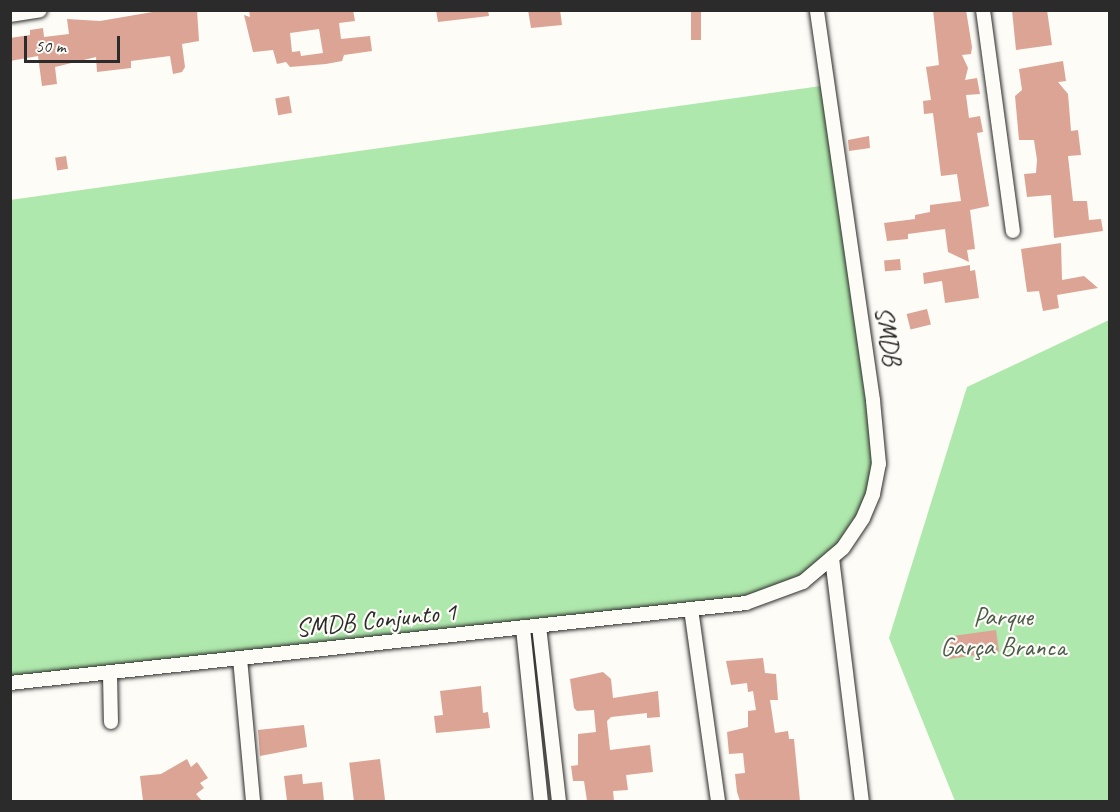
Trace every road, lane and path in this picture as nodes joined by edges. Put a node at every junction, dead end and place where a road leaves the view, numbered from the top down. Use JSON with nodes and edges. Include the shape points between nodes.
{"nodes":[{"id":1,"x":39,"y":10,"type":"edge"},
{"id":2,"x":817,"y":10,"type":"edge"},
{"id":3,"x":983,"y":10,"type":"edge"},
{"id":4,"x":10,"y":15,"type":"edge"},
{"id":5,"x":1013,"y":231,"type":"dead end"},
{"id":6,"x":832,"y":558,"type":"junction"},
{"id":7,"x":746,"y":603,"type":"joint"},
{"id":8,"x":691,"y":609,"type":"junction"},
{"id":9,"x":539,"y":626,"type":"junction"},
{"id":10,"x":523,"y":628,"type":"junction"},
{"id":11,"x":240,"y":658,"type":"junction"},
{"id":12,"x":110,"y":675,"type":"junction"},
{"id":13,"x":10,"y":683,"type":"edge"},
{"id":14,"x":111,"y":722,"type":"dead end"},
{"id":15,"x":253,"y":801,"type":"edge"},
{"id":16,"x":541,"y":801,"type":"edge"},
{"id":17,"x":559,"y":801,"type":"edge"},
{"id":18,"x":718,"y":801,"type":"edge"},
{"id":19,"x":861,"y":801,"type":"edge"}],
"edges":[{"from":1,"to":4,"type":"street"},
{"from":2,"to":6,"type":"street","name":"SMDB","via":[[879,464],[863,518]]},
{"from":3,"to":5,"type":"street"},
{"from":6,"to":7,"type":"street","name":"SMDB","via":[[789,590]]},
{"from":6,"to":19,"type":"street"},
{"from":7,"to":8,"type":"street","name":"SMDB Conjunto 1"},
{"from":8,"to":9,"type":"street","name":"SMDB Conjunto 1"},
{"from":8,"to":18,"type":"street"},
{"from":9,"to":10,"type":"street","name":"SMDB Conjunto 1"},
{"from":9,"to":17,"type":"street"},
{"from":10,"to":11,"type":"street","name":"SMDB Conjunto 1"},
{"from":10,"to":16,"type":"street"},
{"from":11,"to":12,"type":"street","name":"SMDB Conjunto 1"},
{"from":11,"to":15,"type":"street"},
{"from":12,"to":13,"type":"street","name":"SMDB Conjunto 1"},
{"from":12,"to":14,"type":"street"}]}
